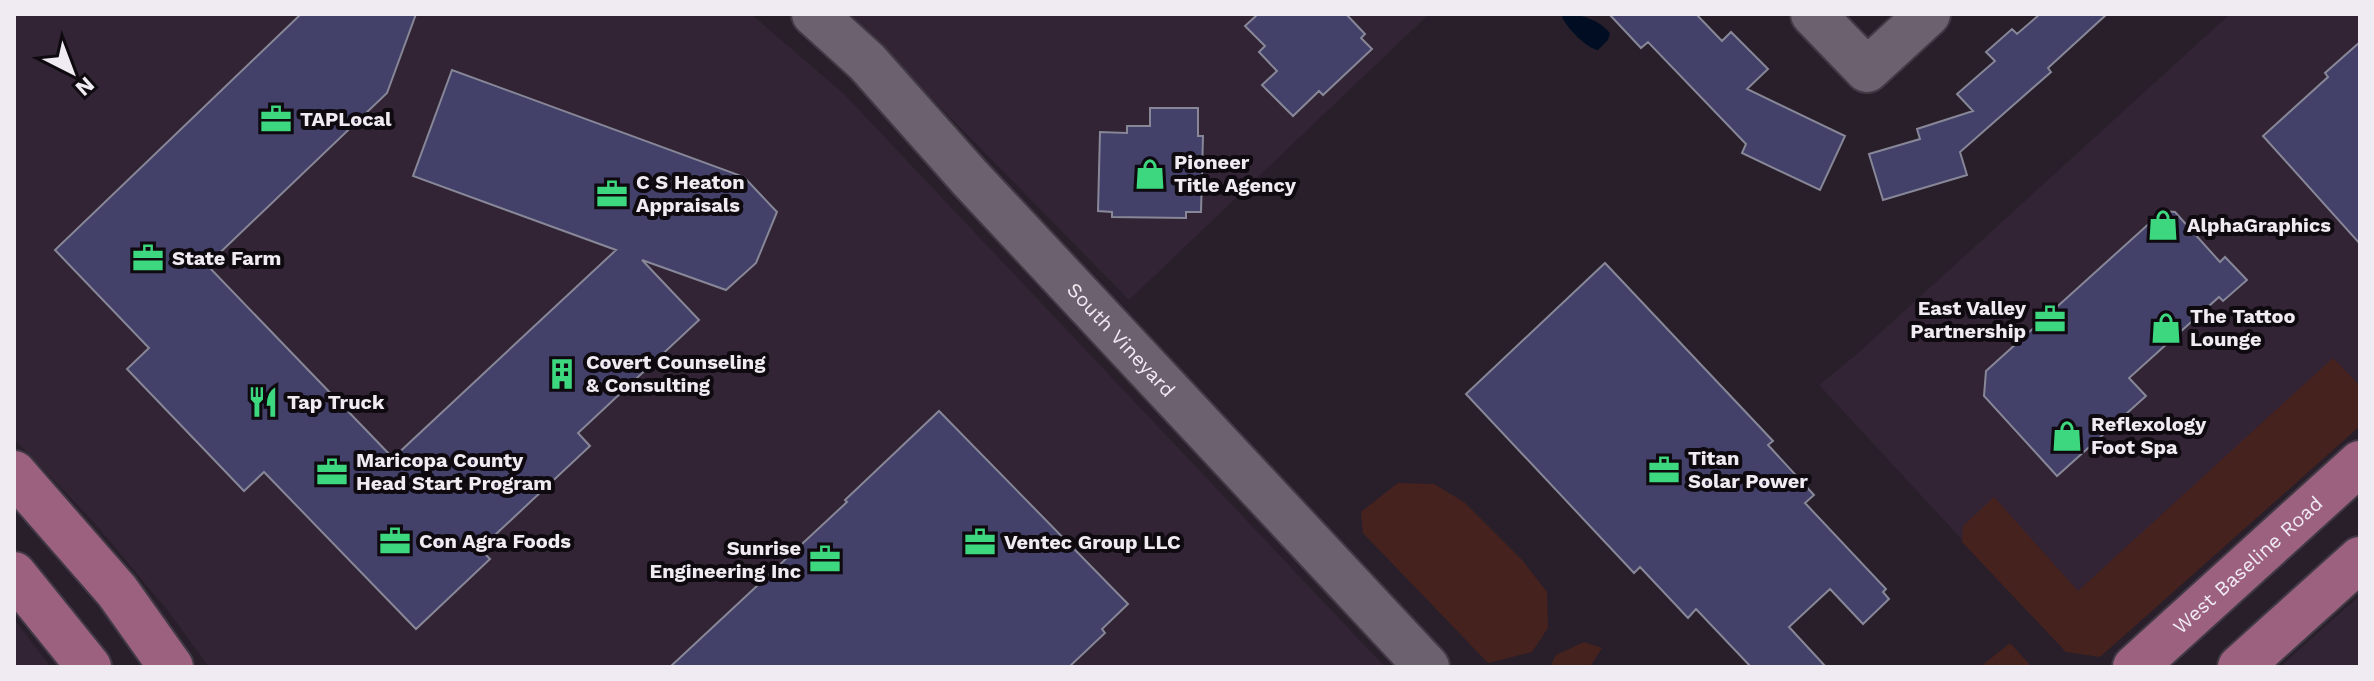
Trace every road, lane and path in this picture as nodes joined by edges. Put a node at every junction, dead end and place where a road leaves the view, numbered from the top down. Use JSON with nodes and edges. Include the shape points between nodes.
{"nodes":[{"id":1,"x":814,"y":14,"type":"edge"},
{"id":2,"x":1813,"y":14,"type":"edge"},
{"id":3,"x":1928,"y":14,"type":"edge"},
{"id":4,"x":2360,"y":463,"type":"edge"},
{"id":5,"x":14,"y":473,"type":"edge"},
{"id":6,"x":2360,"y":559,"type":"edge"},
{"id":7,"x":14,"y":574,"type":"edge"},
{"id":8,"x":89,"y":667,"type":"edge"},
{"id":9,"x":171,"y":667,"type":"edge"},
{"id":10,"x":1427,"y":667,"type":"edge"},
{"id":11,"x":2135,"y":667,"type":"edge"},
{"id":12,"x":2240,"y":667,"type":"edge"}],
"edges":[{"from":1,"to":10,"type":"street","name":"South Vineyard","via":[[867,62]]},
{"from":2,"to":3,"type":"street","via":[[1867,70]]},
{"from":4,"to":11,"type":"main road","name":"West Baseline Road"},
{"from":5,"to":9,"type":"main road","via":[[117,591]]},
{"from":6,"to":12,"type":"main road"},
{"from":7,"to":8,"type":"main road"}]}
